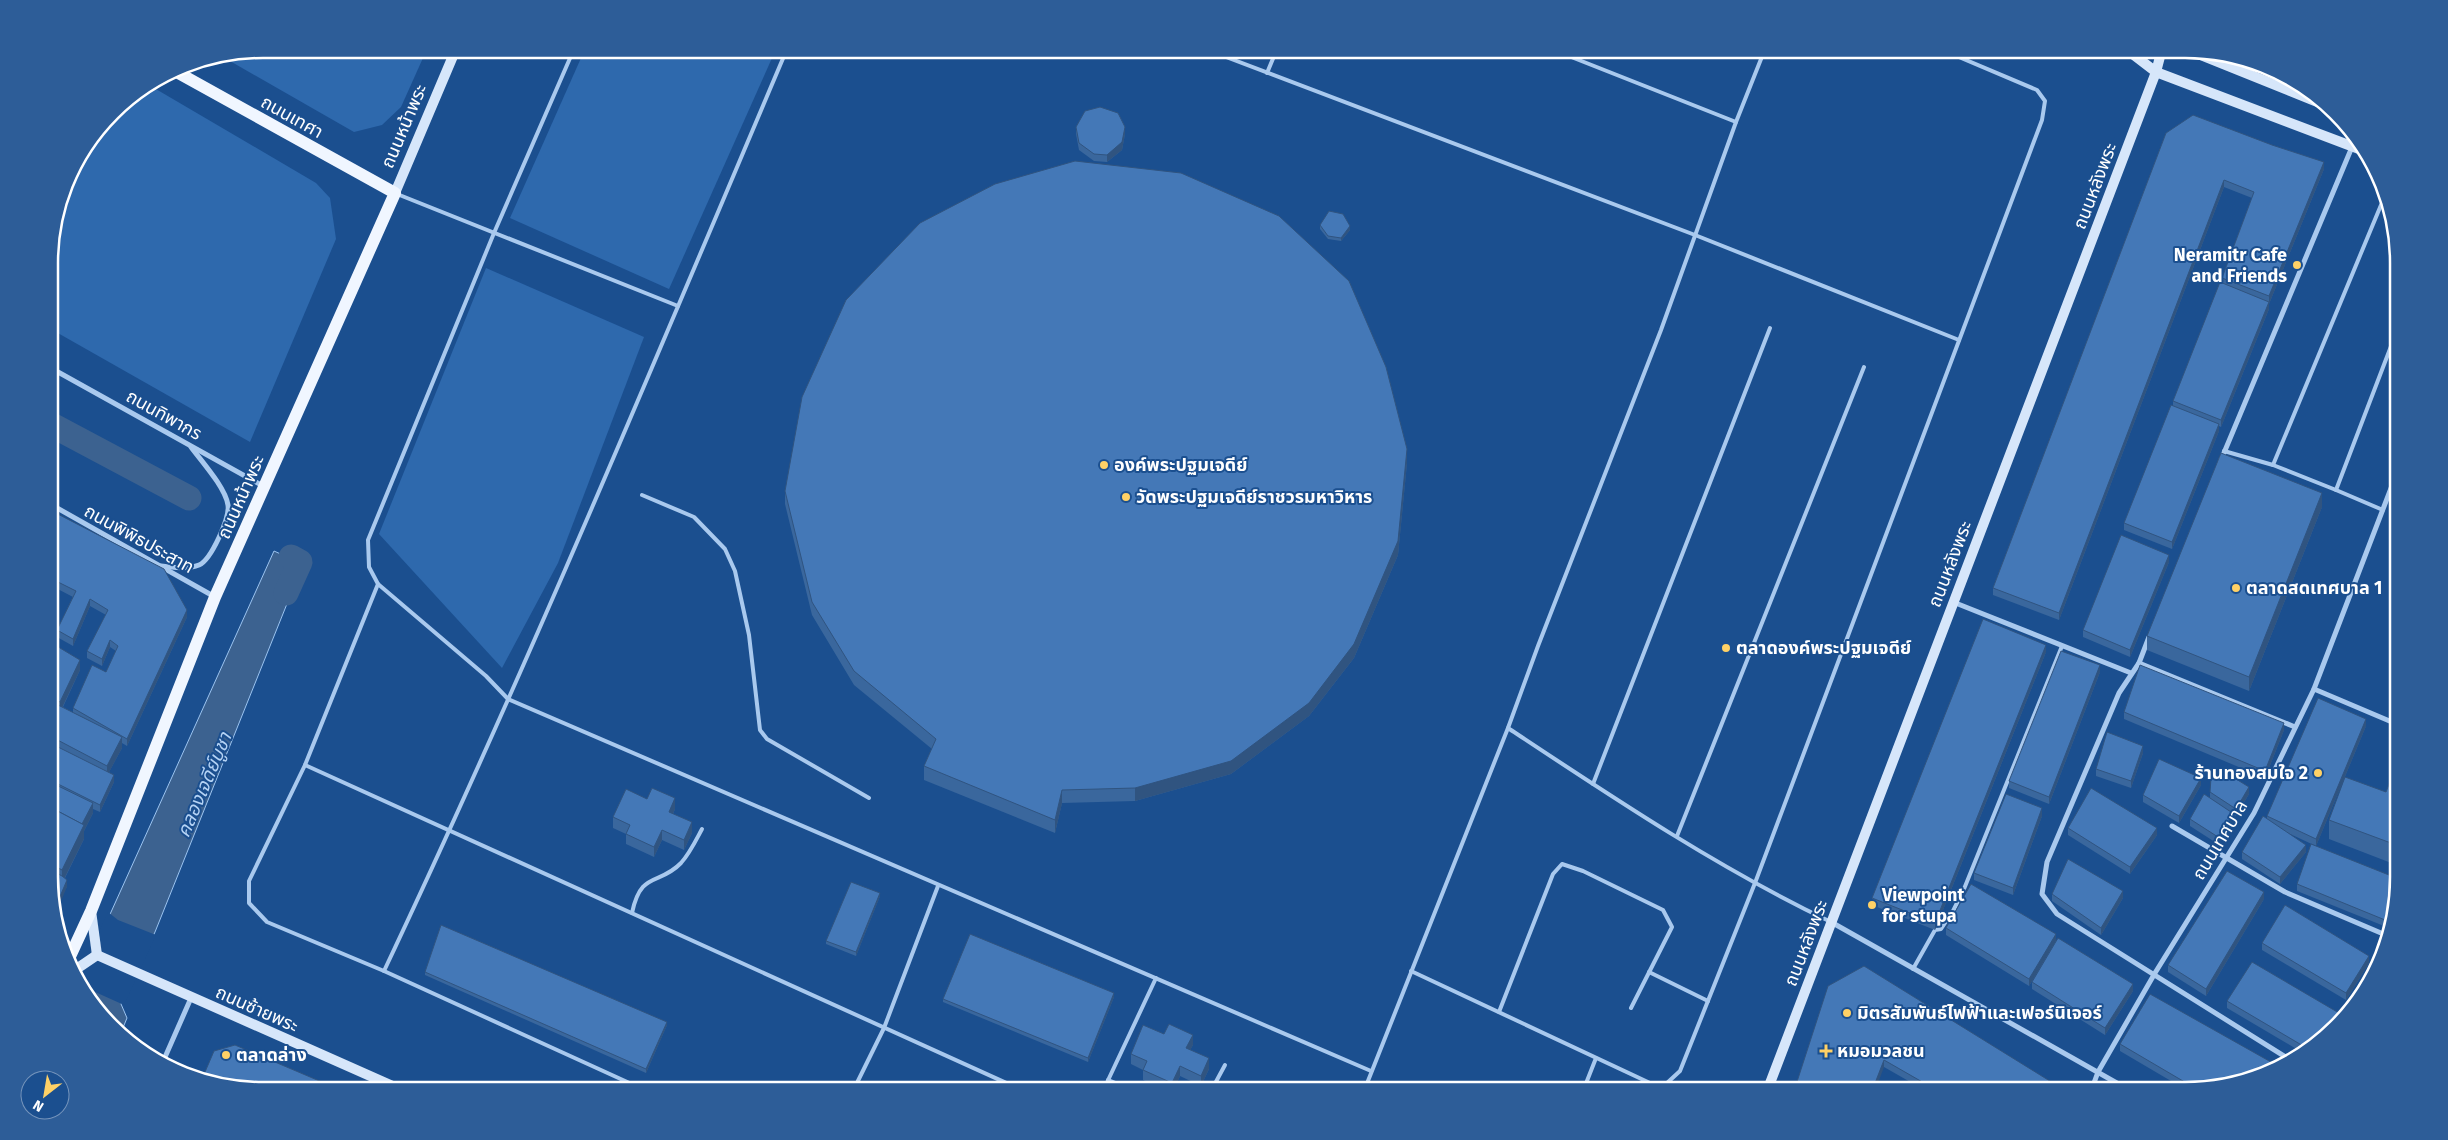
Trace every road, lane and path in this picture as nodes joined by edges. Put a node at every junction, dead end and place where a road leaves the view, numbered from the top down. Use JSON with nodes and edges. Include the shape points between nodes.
{"nodes":[{"id":1,"x":452,"y":58,"type":"edge"},
{"id":2,"x":570,"y":58,"type":"edge"},
{"id":3,"x":783,"y":58,"type":"edge"},
{"id":4,"x":1228,"y":58,"type":"edge"},
{"id":5,"x":1273,"y":58,"type":"edge"},
{"id":6,"x":1574,"y":58,"type":"edge"},
{"id":7,"x":1761,"y":58,"type":"edge"},
{"id":8,"x":1961,"y":58,"type":"edge"},
{"id":9,"x":2138,"y":58,"type":"edge"},
{"id":10,"x":2160,"y":58,"type":"edge"},
{"id":11,"x":2211,"y":59,"type":"edge"},
{"id":12,"x":2156,"y":72,"type":"junction"},
{"id":13,"x":1267,"y":73,"type":"junction"},
{"id":14,"x":181,"y":74,"type":"edge"},
{"id":15,"x":2307,"y":98,"type":"edge"},
{"id":16,"x":1736,"y":122,"type":"junction"},
{"id":17,"x":2352,"y":146,"type":"joint"},
{"id":18,"x":394,"y":193,"type":"junction"},
{"id":19,"x":2382,"y":203,"type":"edge"},
{"id":20,"x":494,"y":233,"type":"junction"},
{"id":21,"x":1695,"y":235,"type":"junction"},
{"id":22,"x":678,"y":306,"type":"junction"},
{"id":23,"x":1770,"y":328,"type":"dead end"},
{"id":24,"x":1959,"y":340,"type":"junction"},
{"id":25,"x":2390,"y":349,"type":"edge"},
{"id":26,"x":1864,"y":367,"type":"dead end"},
{"id":27,"x":58,"y":371,"type":"edge"},
{"id":28,"x":189,"y":445,"type":"junction"},
{"id":29,"x":2224,"y":451,"type":"junction"},
{"id":30,"x":2274,"y":465,"type":"junction"},
{"id":31,"x":2217,"y":469,"type":"edge"},
{"id":32,"x":265,"y":486,"type":"junction"},
{"id":33,"x":2336,"y":490,"type":"junction"},
{"id":34,"x":2390,"y":491,"type":"edge"},
{"id":35,"x":642,"y":495,"type":"dead end"},
{"id":36,"x":58,"y":509,"type":"edge"},
{"id":37,"x":2383,"y":510,"type":"junction"},
{"id":38,"x":158,"y":566,"type":"junction"},
{"id":39,"x":378,"y":584,"type":"junction"},
{"id":40,"x":215,"y":597,"type":"junction"},
{"id":41,"x":1953,"y":602,"type":"junction"},
{"id":42,"x":2150,"y":635,"type":"edge"},
{"id":43,"x":2062,"y":646,"type":"junction"},
{"id":44,"x":2139,"y":663,"type":"junction"},
{"id":45,"x":2131,"y":673,"type":"junction"},
{"id":46,"x":2314,"y":689,"type":"junction"},
{"id":47,"x":508,"y":699,"type":"junction"},
{"id":48,"x":2390,"y":721,"type":"edge"},
{"id":49,"x":2295,"y":727,"type":"junction"},
{"id":50,"x":1508,"y":728,"type":"junction"},
{"id":51,"x":305,"y":765,"type":"junction"},
{"id":52,"x":1593,"y":784,"type":"junction"},
{"id":53,"x":869,"y":798,"type":"dead end"},
{"id":54,"x":2172,"y":826,"type":"dead end"},
{"id":55,"x":702,"y":829,"type":"dead end"},
{"id":56,"x":450,"y":830,"type":"junction"},
{"id":57,"x":1677,"y":836,"type":"junction"},
{"id":58,"x":2226,"y":858,"type":"junction"},
{"id":59,"x":1755,"y":883,"type":"junction"},
{"id":60,"x":938,"y":886,"type":"junction"},
{"id":61,"x":92,"y":911,"type":"junction"},
{"id":62,"x":632,"y":913,"type":"junction"},
{"id":63,"x":1831,"y":922,"type":"junction"},
{"id":64,"x":2383,"y":934,"type":"edge"},
{"id":65,"x":72,"y":953,"type":"edge"},
{"id":66,"x":97,"y":955,"type":"junction"},
{"id":67,"x":79,"y":967,"type":"edge"},
{"id":68,"x":1913,"y":969,"type":"junction"},
{"id":69,"x":384,"y":971,"type":"junction"},
{"id":70,"x":1411,"y":971,"type":"junction"},
{"id":71,"x":1650,"y":972,"type":"junction"},
{"id":72,"x":2155,"y":973,"type":"junction"},
{"id":73,"x":1156,"y":978,"type":"junction"},
{"id":74,"x":192,"y":998,"type":"junction"},
{"id":75,"x":1708,"y":1001,"type":"junction"},
{"id":76,"x":1631,"y":1008,"type":"dead end"},
{"id":77,"x":1499,"y":1012,"type":"junction"},
{"id":78,"x":884,"y":1028,"type":"junction"},
{"id":79,"x":165,"y":1057,"type":"edge"},
{"id":80,"x":2285,"y":1057,"type":"edge"},
{"id":81,"x":1596,"y":1058,"type":"junction"},
{"id":82,"x":1225,"y":1065,"type":"dead end"},
{"id":83,"x":1371,"y":1071,"type":"junction"},
{"id":84,"x":2098,"y":1072,"type":"junction"},
{"id":85,"x":1108,"y":1080,"type":"joint"},
{"id":86,"x":383,"y":1082,"type":"edge"},
{"id":87,"x":628,"y":1082,"type":"edge"},
{"id":88,"x":857,"y":1082,"type":"edge"},
{"id":89,"x":1004,"y":1082,"type":"edge"},
{"id":90,"x":1113,"y":1082,"type":"edge"},
{"id":91,"x":1216,"y":1082,"type":"edge"},
{"id":92,"x":1367,"y":1082,"type":"edge"},
{"id":93,"x":1587,"y":1082,"type":"edge"},
{"id":94,"x":1648,"y":1082,"type":"edge"},
{"id":95,"x":1668,"y":1082,"type":"edge"},
{"id":96,"x":1770,"y":1082,"type":"edge"},
{"id":97,"x":2094,"y":1082,"type":"edge"},
{"id":98,"x":2115,"y":1082,"type":"edge"}],
"edges":[{"from":1,"to":18,"type":"main road","name":"ถนนหน้าพระ"},
{"from":2,"to":20,"type":"lane"},
{"from":3,"to":22,"type":"lane"},
{"from":4,"to":13,"type":"lane"},
{"from":5,"to":13,"type":"lane"},
{"from":6,"to":16,"type":"lane"},
{"from":7,"to":16,"type":"lane"},
{"from":8,"to":24,"type":"lane","via":[[2037,90],[2044,101],[2042,120]]},
{"from":9,"to":12,"type":"main road"},
{"from":10,"to":12,"type":"main road","name":"ถนนหลังพระ"},
{"from":11,"to":15,"type":"main road"},
{"from":12,"to":17,"type":"main road"},
{"from":12,"to":41,"type":"main road","name":"ถนนหลังพระ"},
{"from":13,"to":21,"type":"lane"},
{"from":14,"to":18,"type":"main road","name":"ถนนเทศา"},
{"from":16,"to":21,"type":"lane"},
{"from":17,"to":29,"type":"street"},
{"from":18,"to":20,"type":"lane"},
{"from":18,"to":32,"type":"main road","name":"ถนนหน้าพระ"},
{"from":19,"to":30,"type":"lane"},
{"from":20,"to":22,"type":"lane"},
{"from":20,"to":39,"type":"lane","via":[[368,540],[369,567]]},
{"from":21,"to":24,"type":"lane"},
{"from":21,"to":50,"type":"lane"},
{"from":22,"to":47,"type":"lane"},
{"from":23,"to":52,"type":"lane"},
{"from":24,"to":59,"type":"lane"},
{"from":25,"to":33,"type":"lane"},
{"from":26,"to":57,"type":"lane"},
{"from":27,"to":28,"type":"street","name":"ถนนทิพากร"},
{"from":28,"to":32,"type":"street","name":"ถนนทิพากร"},
{"from":28,"to":38,"type":"street","via":[[223,491],[228,506],[225,524],[210,555],[200,565],[184,568]]},
{"from":29,"to":30,"type":"lane"},
{"from":29,"to":31,"type":"street"},
{"from":30,"to":33,"type":"lane"},
{"from":32,"to":40,"type":"main road","name":"ถนนหน้าพระ"},
{"from":33,"to":37,"type":"lane"},
{"from":34,"to":37,"type":"street","name":"ถนนเทศบาล"},
{"from":35,"to":53,"type":"lane","via":[[694,518],[725,549],[735,571],[747,627],[760,730],[767,739]]},
{"from":36,"to":38,"type":"street","name":"ถนนพิพิธประสาท"},
{"from":37,"to":46,"type":"street","name":"ถนนเทศบาล"},
{"from":38,"to":40,"type":"street","name":"ถนนพิพิธประสาท"},
{"from":39,"to":47,"type":"lane","via":[[486,676]]},
{"from":39,"to":51,"type":"lane"},
{"from":40,"to":61,"type":"main road","name":"ถนนหน้าพระ"},
{"from":41,"to":43,"type":"street"},
{"from":41,"to":63,"type":"main road","name":"ถนนหลังพระ"},
{"from":42,"to":44,"type":"street"},
{"from":43,"to":45,"type":"street"},
{"from":43,"to":68,"type":"lane","via":[[1960,897],[1941,929],[1935,930]]},
{"from":44,"to":45,"type":"street"},
{"from":44,"to":49,"type":"street"},
{"from":45,"to":72,"type":"street","via":[[2119,693],[2047,862],[2042,894],[2057,914]]},
{"from":46,"to":48,"type":"street"},
{"from":46,"to":49,"type":"street","name":"ถนนเทศบาล"},
{"from":47,"to":56,"type":"lane"},
{"from":47,"to":60,"type":"lane"},
{"from":49,"to":58,"type":"street","name":"ถนนเทศบาล","via":[[2254,813]]},
{"from":50,"to":52,"type":"lane"},
{"from":50,"to":70,"type":"lane"},
{"from":51,"to":56,"type":"lane"},
{"from":51,"to":69,"type":"lane","via":[[249,881],[249,903],[267,922]]},
{"from":52,"to":57,"type":"lane"},
{"from":54,"to":58,"type":"street"},
{"from":55,"to":62,"type":"lane","via":[[681,864],[649,880],[635,896]]},
{"from":56,"to":62,"type":"lane"},
{"from":56,"to":69,"type":"lane"},
{"from":57,"to":59,"type":"lane"},
{"from":58,"to":64,"type":"street","via":[[2285,892]]},
{"from":58,"to":72,"type":"street","name":"ถนนเทศบาล"},
{"from":59,"to":63,"type":"lane"},
{"from":59,"to":75,"type":"lane"},
{"from":60,"to":73,"type":"lane"},
{"from":60,"to":78,"type":"lane"},
{"from":61,"to":65,"type":"main road","name":"ถนนหน้าพระ"},
{"from":61,"to":66,"type":"main road"},
{"from":62,"to":78,"type":"lane"},
{"from":63,"to":68,"type":"street"},
{"from":63,"to":96,"type":"main road","name":"ถนนหลังพระ"},
{"from":66,"to":67,"type":"main road"},
{"from":66,"to":74,"type":"main road","name":"ถนนซ้ายพระ"},
{"from":68,"to":84,"type":"street"},
{"from":69,"to":87,"type":"lane"},
{"from":70,"to":77,"type":"lane"},
{"from":70,"to":83,"type":"lane"},
{"from":71,"to":75,"type":"lane"},
{"from":71,"to":76,"type":"lane"},
{"from":71,"to":77,"type":"lane","via":[[1672,927],[1663,910],[1562,864],[1553,874]]},
{"from":72,"to":80,"type":"street"},
{"from":72,"to":84,"type":"street","name":"ถนนเทศบาล"},
{"from":73,"to":83,"type":"lane"},
{"from":73,"to":85,"type":"lane"},
{"from":74,"to":79,"type":"street"},
{"from":74,"to":86,"type":"main road","name":"ถนนซ้ายพระ"},
{"from":75,"to":95,"type":"lane","via":[[1680,1071]]},
{"from":77,"to":81,"type":"lane"},
{"from":78,"to":88,"type":"lane"},
{"from":78,"to":89,"type":"lane"},
{"from":81,"to":93,"type":"lane"},
{"from":81,"to":94,"type":"lane"},
{"from":82,"to":91,"type":"lane"},
{"from":83,"to":92,"type":"lane"},
{"from":84,"to":97,"type":"street","name":"ถนนเทศบาล"},
{"from":84,"to":98,"type":"street"},
{"from":85,"to":90,"type":"lane"}]}
